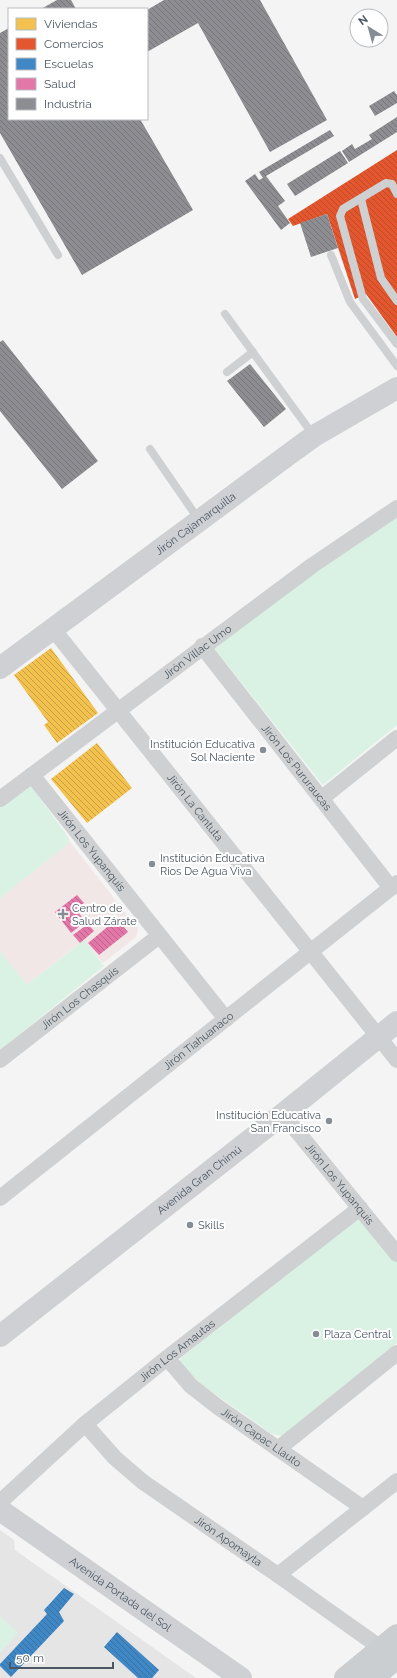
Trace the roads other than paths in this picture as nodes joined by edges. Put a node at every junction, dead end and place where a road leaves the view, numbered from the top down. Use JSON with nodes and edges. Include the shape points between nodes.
{"nodes":[{"id":1,"x":0,"y":158,"type":"edge"},
{"id":2,"x":397,"y":194,"type":"edge"},
{"id":3,"x":361,"y":198,"type":"junction"},
{"id":4,"x":58,"y":255,"type":"dead end"},
{"id":5,"x":331,"y":255,"type":"dead end"},
{"id":6,"x":397,"y":301,"type":"edge"},
{"id":7,"x":225,"y":314,"type":"dead end"},
{"id":8,"x":397,"y":344,"type":"edge"},
{"id":9,"x":253,"y":352,"type":"junction"},
{"id":10,"x":397,"y":366,"type":"edge"},
{"id":11,"x":227,"y":372,"type":"dead end"},
{"id":12,"x":397,"y":388,"type":"edge"},
{"id":13,"x":314,"y":436,"type":"junction"},
{"id":14,"x":150,"y":449,"type":"dead end"},
{"id":15,"x":397,"y":508,"type":"edge"},
{"id":16,"x":199,"y":520,"type":"junction"},
{"id":17,"x":53,"y":629,"type":"junction"},
{"id":18,"x":202,"y":646,"type":"junction"},
{"id":19,"x":0,"y":668,"type":"edge"},
{"id":20,"x":118,"y":710,"type":"junction"},
{"id":21,"x":397,"y":738,"type":"edge"},
{"id":22,"x":32,"y":774,"type":"junction"},
{"id":23,"x":322,"y":798,"type":"junction"},
{"id":24,"x":0,"y":799,"type":"edge"},
{"id":25,"x":394,"y":885,"type":"edge"},
{"id":26,"x":159,"y":936,"type":"junction"},
{"id":27,"x":310,"y":952,"type":"junction"},
{"id":28,"x":226,"y":1019,"type":"junction"},
{"id":29,"x":397,"y":1022,"type":"edge"},
{"id":30,"x":378,"y":1037,"type":"junction"},
{"id":31,"x":0,"y":1060,"type":"edge"},
{"id":32,"x":397,"y":1060,"type":"edge"},
{"id":33,"x":283,"y":1114,"type":"junction"},
{"id":34,"x":0,"y":1198,"type":"edge"},
{"id":35,"x":360,"y":1208,"type":"junction"},
{"id":36,"x":397,"y":1254,"type":"edge"},
{"id":37,"x":0,"y":1336,"type":"edge"},
{"id":38,"x":397,"y":1354,"type":"edge"},
{"id":39,"x":167,"y":1358,"type":"junction"},
{"id":40,"x":85,"y":1424,"type":"junction"},
{"id":41,"x":278,"y":1449,"type":"junction"},
{"id":42,"x":397,"y":1481,"type":"edge"},
{"id":43,"x":0,"y":1502,"type":"edge"},
{"id":44,"x":364,"y":1508,"type":"junction"},
{"id":45,"x":0,"y":1510,"type":"edge"},
{"id":46,"x":278,"y":1575,"type":"junction"},
{"id":47,"x":392,"y":1647,"type":"edge"},
{"id":48,"x":241,"y":1678,"type":"edge"},
{"id":49,"x":345,"y":1678,"type":"edge"},
{"id":50,"x":373,"y":1678,"type":"edge"}],
"edges":[{"from":1,"to":4,"type":"lane"},
{"from":2,"to":3,"type":"lane","via":[[395,187],[390,183]]},
{"from":3,"to":6,"type":"lane","via":[[381,278]]},
{"from":3,"to":8,"type":"lane","via":[[343,209],[340,222],[363,299]]},
{"from":5,"to":10,"type":"lane","via":[[350,302]]},
{"from":7,"to":9,"type":"lane"},
{"from":9,"to":11,"type":"lane"},
{"from":9,"to":13,"type":"lane"},
{"from":12,"to":13,"type":"street","name":"Jirón Cajamarquilla"},
{"from":13,"to":16,"type":"street","name":"Jirón Cajamarquilla"},
{"from":14,"to":16,"type":"lane"},
{"from":15,"to":18,"type":"street","name":"Jirón Villac Umo","via":[[313,564]]},
{"from":16,"to":17,"type":"street","name":"Jirón Cajamarquilla"},
{"from":17,"to":19,"type":"street","name":"Jirón Cajamarquilla"},
{"from":17,"to":20,"type":"street","name":"Jirón La Cantuta"},
{"from":18,"to":20,"type":"street","name":"Jirón Villac Umo"},
{"from":18,"to":23,"type":"street","name":"Jirón Los Pururaucas"},
{"from":20,"to":22,"type":"street","name":"Jirón Villac Umo"},
{"from":20,"to":27,"type":"street","name":"Jirón La Cantuta"},
{"from":21,"to":23,"type":"street"},
{"from":22,"to":24,"type":"street","name":"Jirón Villac Umo"},
{"from":22,"to":26,"type":"street","name":"Jirón Los Yupanquis"},
{"from":23,"to":25,"type":"street","name":"Jirón Los Pururaucas"},
{"from":25,"to":27,"type":"street","name":"Jirón Tiahuanaco"},
{"from":26,"to":28,"type":"street","name":"Jirón Los Yupanquis"},
{"from":26,"to":31,"type":"street","name":"Jirón Los Chasquis"},
{"from":27,"to":28,"type":"street","name":"Jirón Tiahuanaco"},
{"from":27,"to":30,"type":"street","name":"Jirón La Cantuta"},
{"from":28,"to":34,"type":"street","name":"Jirón Tiahuanaco"},
{"from":29,"to":30,"type":"street","name":"Avenida Gran Chimú"},
{"from":30,"to":32,"type":"street","name":"Jirón La Cantuta"},
{"from":30,"to":33,"type":"street","name":"Avenida Gran Chimú"},
{"from":33,"to":35,"type":"street","name":"Jirón Los Yupanquis"},
{"from":33,"to":37,"type":"street","name":"Avenida Gran Chimú"},
{"from":35,"to":36,"type":"street","name":"Jirón Los Yupanquis"},
{"from":35,"to":39,"type":"street","name":"Jirón Los Amautas"},
{"from":38,"to":41,"type":"street"},
{"from":39,"to":40,"type":"street","name":"Jirón Los Amautas"},
{"from":39,"to":41,"type":"street","name":"Jirón Capac Llauto","via":[[191,1386]]},
{"from":40,"to":43,"type":"street","name":"Jirón Los Amautas"},
{"from":40,"to":46,"type":"street","name":"Jirón Apomayta","via":[[115,1458],[143,1482]]},
{"from":41,"to":44,"type":"street","name":"Jirón Capac Llauto"},
{"from":42,"to":44,"type":"street"},
{"from":44,"to":46,"type":"street"},
{"from":45,"to":48,"type":"street","name":"Avenida Portada del Sol"},
{"from":46,"to":47,"type":"street","name":"Jirón Apomayta"},
{"from":47,"to":49,"type":"main road"},
{"from":47,"to":50,"type":"main road"}]}
